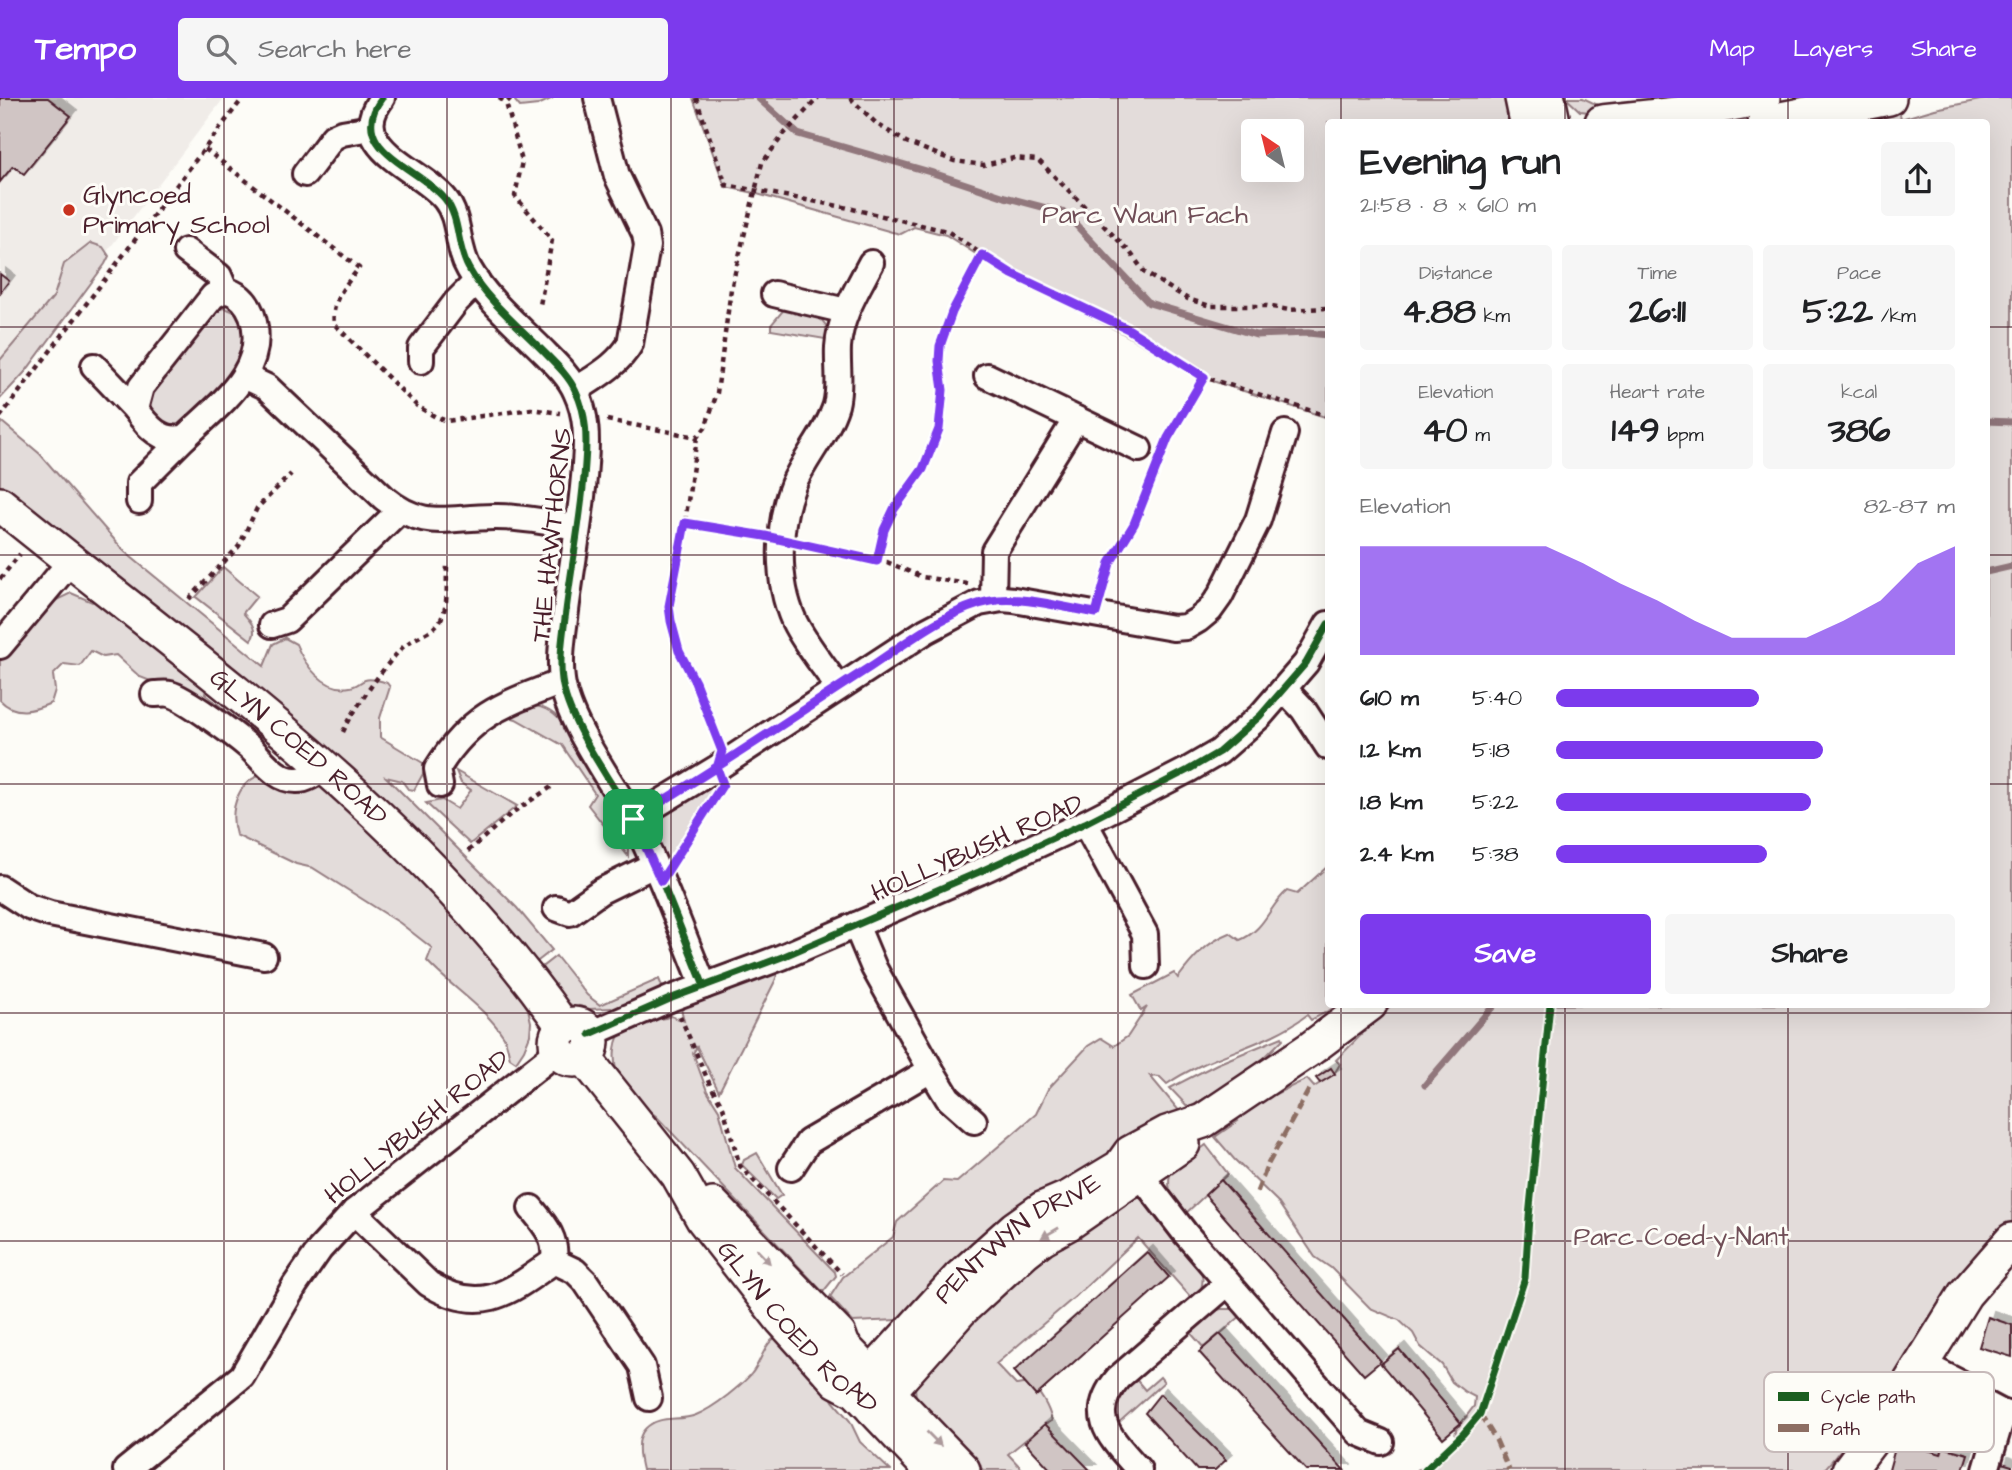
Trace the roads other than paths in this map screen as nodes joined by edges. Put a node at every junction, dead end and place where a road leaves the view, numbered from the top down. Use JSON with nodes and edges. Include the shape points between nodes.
{"nodes":[{"id":1,"x":382,"y":98,"type":"edge"},
{"id":2,"x":597,"y":98,"type":"edge"},
{"id":3,"x":1522,"y":98,"type":"edge"},
{"id":4,"x":1548,"y":98,"type":"edge"},
{"id":5,"x":1763,"y":98,"type":"edge"},
{"id":6,"x":1889,"y":98,"type":"edge"},
{"id":7,"x":1526,"y":119,"type":"edge"},
{"id":8,"x":1552,"y":119,"type":"edge"},
{"id":9,"x":1630,"y":119,"type":"edge"},
{"id":10,"x":1780,"y":119,"type":"edge"},
{"id":11,"x":371,"y":128,"type":"junction"},
{"id":12,"x":305,"y":174,"type":"dead end"},
{"id":13,"x":186,"y":251,"type":"dead end"},
{"id":14,"x":871,"y":263,"type":"dead end"},
{"id":15,"x":477,"y":281,"type":"junction"},
{"id":16,"x":225,"y":290,"type":"junction"},
{"id":17,"x":774,"y":294,"type":"dead end"},
{"id":18,"x":846,"y":310,"type":"junction"},
{"id":19,"x":421,"y":361,"type":"dead end"},
{"id":20,"x":94,"y":366,"type":"dead end"},
{"id":21,"x":988,"y":376,"type":"dead end"},
{"id":22,"x":246,"y":377,"type":"junction"},
{"id":23,"x":576,"y":390,"type":"junction"},
{"id":24,"x":135,"y":409,"type":"junction"},
{"id":25,"x":1076,"y":419,"type":"junction"},
{"id":26,"x":1285,"y":433,"type":"dead end"},
{"id":27,"x":185,"y":437,"type":"junction"},
{"id":28,"x":1139,"y":449,"type":"dead end"},
{"id":29,"x":139,"y":501,"type":"dead end"},
{"id":30,"x":0,"y":504,"type":"edge"},
{"id":31,"x":399,"y":511,"type":"junction"},
{"id":32,"x":578,"y":527,"type":"junction"},
{"id":33,"x":71,"y":561,"type":"junction"},
{"id":34,"x":993,"y":593,"type":"junction"},
{"id":35,"x":272,"y":625,"type":"dead end"},
{"id":36,"x":1325,"y":629,"type":"edge"},
{"id":37,"x":0,"y":646,"type":"edge"},
{"id":38,"x":562,"y":682,"type":"junction"},
{"id":39,"x":838,"y":687,"type":"junction"},
{"id":40,"x":1284,"y":689,"type":"junction"},
{"id":41,"x":154,"y":694,"type":"dead end"},
{"id":42,"x":1325,"y":742,"type":"edge"},
{"id":43,"x":325,"y":766,"type":"junction"},
{"id":44,"x":440,"y":785,"type":"dead end"},
{"id":45,"x":633,"y":819,"type":"junction"},
{"id":46,"x":1086,"y":823,"type":"junction"},
{"id":47,"x":658,"y":873,"type":"junction"},
{"id":48,"x":0,"y":888,"type":"edge"},
{"id":49,"x":556,"y":908,"type":"dead end"},
{"id":50,"x":856,"y":925,"type":"junction"},
{"id":51,"x":264,"y":956,"type":"dead end"},
{"id":52,"x":1146,"y":966,"type":"dead end"},
{"id":53,"x":704,"y":986,"type":"junction"},
{"id":54,"x":1365,"y":1008,"type":"edge"},
{"id":55,"x":574,"y":1042,"type":"junction"},
{"id":56,"x":931,"y":1070,"type":"junction"},
{"id":57,"x":974,"y":1121,"type":"dead end"},
{"id":58,"x":791,"y":1168,"type":"dead end"},
{"id":59,"x":1127,"y":1172,"type":"junction"},
{"id":60,"x":678,"y":1175,"type":"junction"},
{"id":61,"x":531,"y":1208,"type":"dead end"},
{"id":62,"x":354,"y":1212,"type":"junction"},
{"id":63,"x":2012,"y":1240,"type":"edge"},
{"id":64,"x":554,"y":1261,"type":"junction"},
{"id":65,"x":1228,"y":1283,"type":"junction"},
{"id":66,"x":839,"y":1335,"type":"junction"},
{"id":67,"x":898,"y":1344,"type":"junction"},
{"id":68,"x":1921,"y":1363,"type":"junction"},
{"id":69,"x":1916,"y":1372,"type":"edge"},
{"id":70,"x":1939,"y":1372,"type":"edge"},
{"id":71,"x":872,"y":1392,"type":"junction"},
{"id":72,"x":649,"y":1398,"type":"dead end"},
{"id":73,"x":2007,"y":1414,"type":"edge"},
{"id":74,"x":1381,"y":1442,"type":"dead end"},
{"id":75,"x":1994,"y":1449,"type":"edge"},
{"id":76,"x":1862,"y":1452,"type":"edge"},
{"id":77,"x":1993,"y":1452,"type":"edge"},
{"id":78,"x":126,"y":1470,"type":"edge"},
{"id":79,"x":931,"y":1470,"type":"edge"},
{"id":80,"x":962,"y":1470,"type":"edge"},
{"id":81,"x":1139,"y":1470,"type":"edge"},
{"id":82,"x":1849,"y":1470,"type":"edge"},
{"id":83,"x":1986,"y":1470,"type":"edge"}],
"edges":[{"from":1,"to":11,"type":"street"},
{"from":2,"to":23,"type":"street","name":"THE HAWTHORNS","via":[[617,176],[647,246],[630,344],[614,363]]},
{"from":3,"to":7,"type":"street"},
{"from":4,"to":8,"type":"street"},
{"from":5,"to":9,"type":"street"},
{"from":6,"to":10,"type":"street"},
{"from":11,"to":12,"type":"street","via":[[333,137]]},
{"from":11,"to":15,"type":"street","name":"THE HAWTHORNS","via":[[385,151],[446,200],[462,254]]},
{"from":13,"to":16,"type":"street","via":[[219,275]]},
{"from":14,"to":18,"type":"street"},
{"from":15,"to":19,"type":"street","via":[[421,348]]},
{"from":15,"to":23,"type":"street","name":"THE HAWTHORNS"},
{"from":16,"to":22,"type":"street","via":[[243,299],[252,317],[254,345]]},
{"from":16,"to":24,"type":"street","via":[[213,296],[141,387]]},
{"from":17,"to":18,"type":"street"},
{"from":18,"to":39,"type":"street","via":[[838,347],[836,405],[794,484],[781,541],[783,578],[794,621]]},
{"from":20,"to":24,"type":"street"},
{"from":21,"to":25,"type":"street"},
{"from":22,"to":27,"type":"street"},
{"from":22,"to":31,"type":"street","name":"THE HAWTHORNS","via":[[267,387]]},
{"from":23,"to":32,"type":"street","name":"THE HAWTHORNS","via":[[586,432]]},
{"from":24,"to":27,"type":"street","via":[[159,435]]},
{"from":25,"to":28,"type":"street"},
{"from":25,"to":34,"type":"street","via":[[994,551]]},
{"from":26,"to":34,"type":"street","via":[[1258,520],[1220,596],[1210,610],[1186,626],[1173,628]]},
{"from":27,"to":29,"type":"street","via":[[139,483]]},
{"from":30,"to":33,"type":"street","name":"GLYN COED ROAD"},
{"from":31,"to":32,"type":"street","name":"THE HAWTHORNS","via":[[439,521],[497,517]]},
{"from":31,"to":35,"type":"street","via":[[287,620]]},
{"from":32,"to":38,"type":"street","name":"THE HAWTHORNS","via":[[561,649]]},
{"from":33,"to":37,"type":"street"},
{"from":33,"to":43,"type":"street","name":"GLYN COED ROAD"},
{"from":34,"to":39,"type":"street"},
{"from":36,"to":40,"type":"street","name":"HOLLYBUSH ROAD"},
{"from":38,"to":44,"type":"street","name":"THE HAWTHORNS","via":[[477,720],[437,769]]},
{"from":38,"to":45,"type":"street","name":"THE HAWTHORNS","via":[[573,716]]},
{"from":39,"to":45,"type":"street"},
{"from":40,"to":42,"type":"street"},
{"from":40,"to":46,"type":"street","name":"HOLLYBUSH ROAD","via":[[1219,752]]},
{"from":41,"to":43,"type":"street","via":[[171,694],[195,709],[285,777],[305,778]]},
{"from":43,"to":55,"type":"street","name":"GLYN COED ROAD","via":[[473,912]]},
{"from":45,"to":47,"type":"street","name":"THE HAWTHORNS"},
{"from":46,"to":50,"type":"street","name":"HOLLYBUSH ROAD"},
{"from":46,"to":52,"type":"street","name":"HOLLYBUSH ROAD","via":[[1145,934]]},
{"from":47,"to":49,"type":"street","via":[[601,891],[570,913]]},
{"from":47,"to":53,"type":"street","name":"THE HAWTHORNS"},
{"from":48,"to":51,"type":"street","via":[[50,914]]},
{"from":50,"to":53,"type":"street","name":"HOLLYBUSH ROAD"},
{"from":50,"to":56,"type":"street","name":"HOLLYBUSH ROAD","via":[[874,968]]},
{"from":53,"to":55,"type":"street","name":"HOLLYBUSH ROAD"},
{"from":54,"to":59,"type":"street","name":"PENTWYN DRIVE","via":[[1203,1121],[1180,1149]]},
{"from":55,"to":60,"type":"street","name":"GLYN COED ROAD"},
{"from":55,"to":62,"type":"street","name":"HOLLYBUSH ROAD"},
{"from":56,"to":57,"type":"street","name":"HOLLYBUSH ROAD","via":[[948,1098]]},
{"from":56,"to":58,"type":"street","via":[[808,1142]]},
{"from":59,"to":65,"type":"street","via":[[1145,1181]]},
{"from":59,"to":67,"type":"street","name":"PENTWYN DRIVE","via":[[1042,1209],[1015,1228],[958,1278]]},
{"from":59,"to":71,"type":"street","name":"PENTWYN DRIVE","one_way":true,"via":[[1069,1223],[1042,1237],[1016,1259]]},
{"from":60,"to":66,"type":"street","name":"GLYN COED ROAD","one_way":true,"via":[[719,1210]]},
{"from":60,"to":71,"type":"street","name":"GLYN COED ROAD","via":[[702,1219],[774,1311],[837,1381]]},
{"from":61,"to":64,"type":"street","via":[[551,1235]]},
{"from":62,"to":64,"type":"street","via":[[429,1284],[457,1297],[474,1301],[511,1292]]},
{"from":62,"to":78,"type":"street","name":"HOLLYBUSH ROAD","via":[[295,1285],[242,1376]]},
{"from":63,"to":68,"type":"street","via":[[1965,1294]]},
{"from":64,"to":72,"type":"street","via":[[585,1281],[642,1366]]},
{"from":65,"to":74,"type":"street","via":[[1359,1433]]},
{"from":65,"to":81,"type":"street","via":[[1118,1378],[1105,1396],[1105,1429]]},
{"from":66,"to":67,"type":"street","name":"GLYN COED ROAD","via":[[881,1346]]},
{"from":66,"to":71,"type":"street","name":"GLYN COED ROAD"},
{"from":67,"to":71,"type":"street","name":"PENTWYN DRIVE"},
{"from":68,"to":69,"type":"street"},
{"from":68,"to":70,"type":"street"},
{"from":71,"to":79,"type":"street","name":"GLYN COED ROAD"},
{"from":71,"to":80,"type":"street","name":"GLYN COED ROAD","one_way":true},
{"from":73,"to":75,"type":"street"},
{"from":76,"to":82,"type":"street"},
{"from":77,"to":83,"type":"street"}]}
